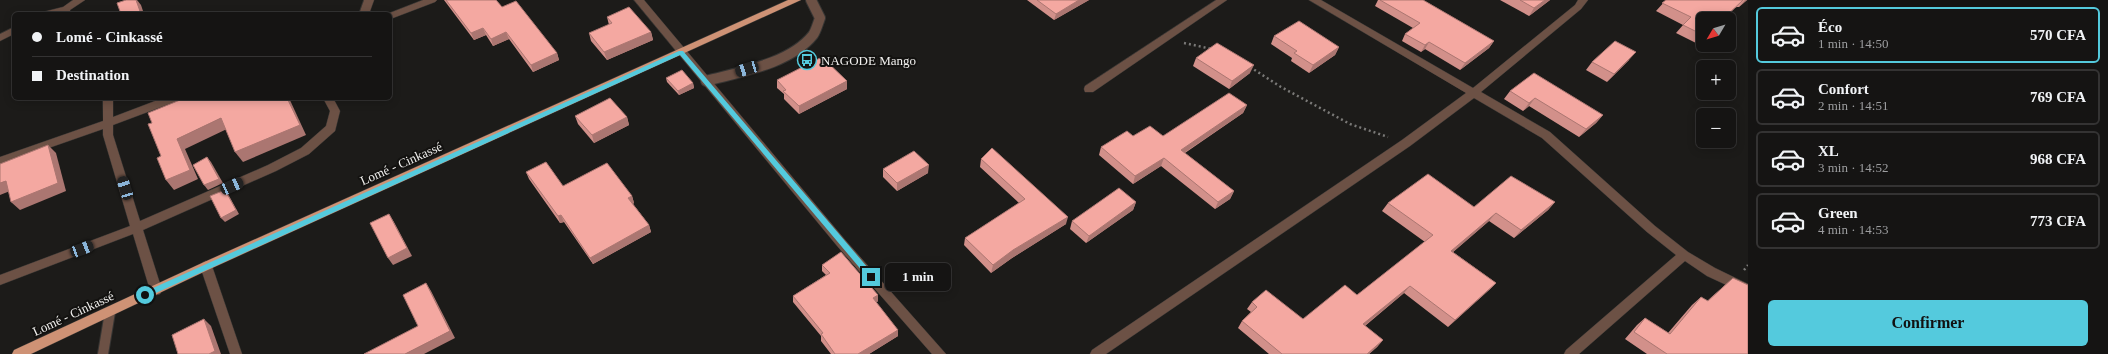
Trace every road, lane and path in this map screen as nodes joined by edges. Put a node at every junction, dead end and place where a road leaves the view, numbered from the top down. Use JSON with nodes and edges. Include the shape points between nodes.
{"nodes":[{"id":1,"x":80,"y":0,"type":"edge"},
{"id":2,"x":370,"y":0,"type":"edge"},
{"id":3,"x":432,"y":0,"type":"edge"},
{"id":4,"x":639,"y":0,"type":"edge"},
{"id":5,"x":796,"y":0,"type":"edge"},
{"id":6,"x":811,"y":0,"type":"edge"},
{"id":7,"x":1222,"y":0,"type":"edge"},
{"id":8,"x":1314,"y":0,"type":"edge"},
{"id":9,"x":1583,"y":0,"type":"edge"},
{"id":10,"x":65,"y":12,"type":"edge"},
{"id":11,"x":365,"y":12,"type":"edge"},
{"id":12,"x":392,"y":15,"type":"edge"},
{"id":13,"x":12,"y":31,"type":"edge"},
{"id":14,"x":0,"y":38,"type":"edge"},
{"id":15,"x":1160,"y":40,"type":"junction"},
{"id":16,"x":1216,"y":50,"type":"edge"},
{"id":17,"x":681,"y":52,"type":"junction"},
{"id":18,"x":1250,"y":66,"type":"edge"},
{"id":19,"x":706,"y":81,"type":"junction"},
{"id":20,"x":1089,"y":89,"type":"dead end"},
{"id":21,"x":1473,"y":93,"type":"junction"},
{"id":22,"x":108,"y":100,"type":"edge"},
{"id":23,"x":168,"y":100,"type":"edge"},
{"id":24,"x":329,"y":100,"type":"edge"},
{"id":25,"x":109,"y":123,"type":"junction"},
{"id":26,"x":1406,"y":143,"type":"junction"},
{"id":27,"x":0,"y":161,"type":"edge"},
{"id":28,"x":137,"y":228,"type":"junction"},
{"id":29,"x":1684,"y":256,"type":"junction"},
{"id":30,"x":206,"y":266,"type":"junction"},
{"id":31,"x":0,"y":280,"type":"edge"},
{"id":32,"x":156,"y":290,"type":"junction"},
{"id":33,"x":1748,"y":290,"type":"edge"},
{"id":34,"x":110,"y":312,"type":"junction"},
{"id":35,"x":18,"y":354,"type":"edge"},
{"id":36,"x":103,"y":354,"type":"edge"},
{"id":37,"x":236,"y":354,"type":"edge"},
{"id":38,"x":940,"y":354,"type":"edge"},
{"id":39,"x":1096,"y":354,"type":"edge"},
{"id":40,"x":1570,"y":354,"type":"edge"}],
"edges":[{"from":1,"to":10,"type":"street"},
{"from":2,"to":11,"type":"street"},
{"from":3,"to":12,"type":"street"},
{"from":4,"to":17,"type":"street"},
{"from":5,"to":17,"type":"highway","name":"Lomé - Cinkassé"},
{"from":6,"to":19,"type":"lane","via":[[820,18],[814,34],[801,46],[782,57]]},
{"from":7,"to":15,"type":"street"},
{"from":8,"to":21,"type":"street"},
{"from":9,"to":21,"type":"street"},
{"from":13,"to":14,"type":"street"},
{"from":15,"to":16,"type":"path","via":[[1194,44]]},
{"from":15,"to":20,"type":"street"},
{"from":17,"to":19,"type":"street"},
{"from":17,"to":30,"type":"highway","name":"Lomé - Cinkassé"},
{"from":18,"to":26,"type":"path","via":[[1281,87],[1350,124]]},
{"from":19,"to":38,"type":"street","via":[[842,244]]},
{"from":21,"to":26,"type":"street"},
{"from":21,"to":29,"type":"street","via":[[1546,135]]},
{"from":22,"to":25,"type":"street"},
{"from":23,"to":25,"type":"street"},
{"from":24,"to":28,"type":"street","via":[[335,111],[331,128],[305,151]]},
{"from":25,"to":27,"type":"street"},
{"from":25,"to":28,"type":"street","via":[[108,135]]},
{"from":26,"to":39,"type":"street"},
{"from":28,"to":31,"type":"street"},
{"from":28,"to":32,"type":"street"},
{"from":29,"to":33,"type":"street"},
{"from":29,"to":40,"type":"street"},
{"from":30,"to":32,"type":"highway","name":"Lomé - Cinkassé"},
{"from":30,"to":37,"type":"street"},
{"from":32,"to":34,"type":"highway","name":"Lomé - Cinkassé"},
{"from":34,"to":35,"type":"highway","name":"Lomé - Cinkassé"},
{"from":34,"to":36,"type":"lane"}]}
